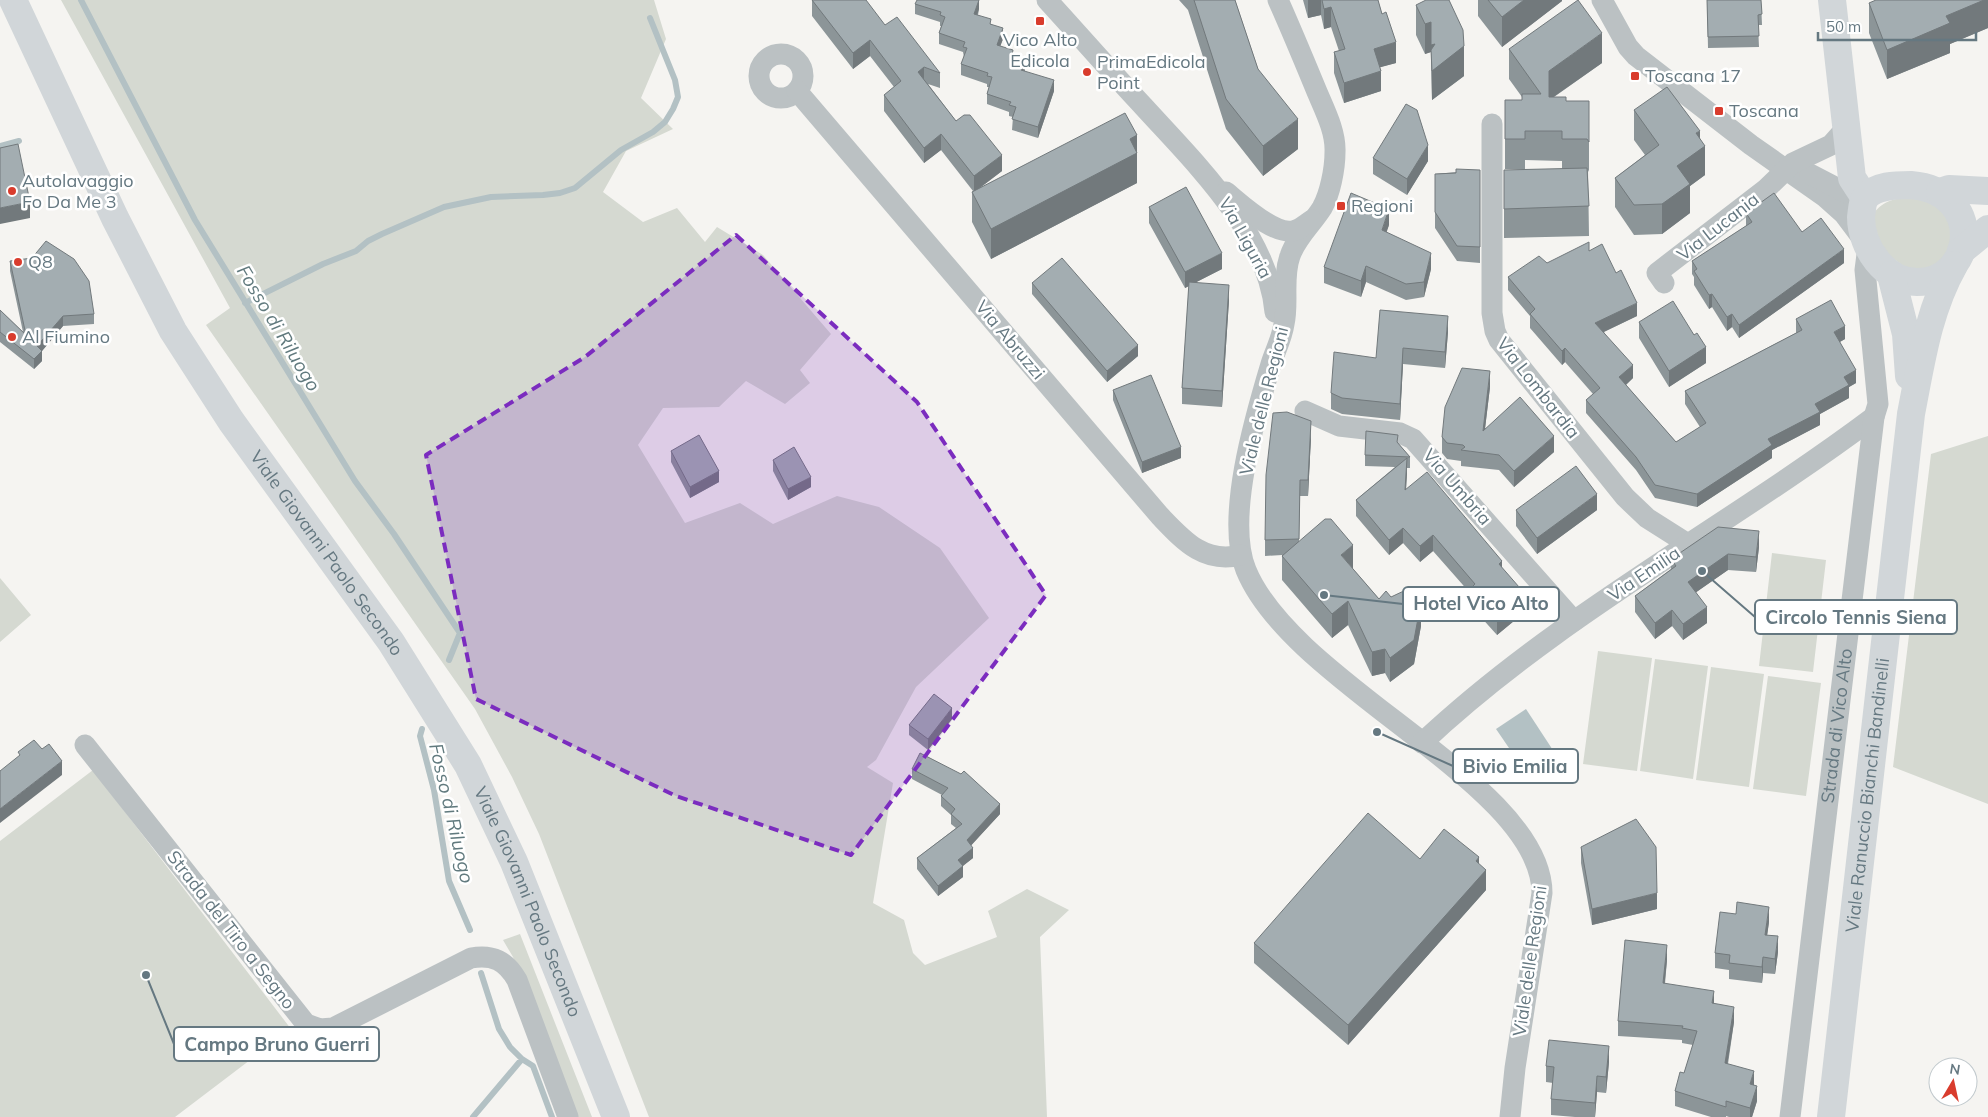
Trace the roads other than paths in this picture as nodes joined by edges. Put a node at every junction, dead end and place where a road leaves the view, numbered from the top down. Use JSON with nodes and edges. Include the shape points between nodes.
{"nodes":[{"id":1,"x":13,"y":0,"type":"edge"},
{"id":2,"x":1047,"y":0,"type":"edge"},
{"id":3,"x":1278,"y":0,"type":"edge"},
{"id":4,"x":1602,"y":0,"type":"edge"},
{"id":5,"x":1832,"y":0,"type":"edge"},
{"id":6,"x":797,"y":91,"type":"dead end"},
{"id":7,"x":1492,"y":124,"type":"dead end"},
{"id":8,"x":1847,"y":127,"type":"junction"},
{"id":9,"x":1785,"y":169,"type":"junction"},
{"id":10,"x":1212,"y":181,"type":"junction"},
{"id":11,"x":1892,"y":186,"type":"junction"},
{"id":12,"x":1988,"y":191,"type":"edge"},
{"id":13,"x":1940,"y":192,"type":"junction"},
{"id":14,"x":1864,"y":200,"type":"junction"},
{"id":15,"x":1314,"y":219,"type":"junction"},
{"id":16,"x":1988,"y":229,"type":"edge"},
{"id":17,"x":1867,"y":245,"type":"junction"},
{"id":18,"x":1958,"y":258,"type":"junction"},
{"id":19,"x":1891,"y":275,"type":"junction"},
{"id":20,"x":1664,"y":284,"type":"dead end"},
{"id":21,"x":1273,"y":357,"type":"junction"},
{"id":22,"x":1304,"y":411,"type":"dead end"},
{"id":23,"x":1911,"y":414,"type":"junction"},
{"id":24,"x":1874,"y":416,"type":"junction"},
{"id":25,"x":1688,"y":544,"type":"junction"},
{"id":26,"x":1241,"y":555,"type":"junction"},
{"id":27,"x":1574,"y":621,"type":"junction"},
{"id":28,"x":1422,"y":743,"type":"junction"},
{"id":29,"x":85,"y":745,"type":"dead end"},
{"id":30,"x":568,"y":1117,"type":"edge"},
{"id":31,"x":616,"y":1117,"type":"edge"},
{"id":32,"x":1510,"y":1117,"type":"edge"},
{"id":33,"x":1790,"y":1117,"type":"edge"},
{"id":34,"x":1831,"y":1117,"type":"edge"}],
"edges":[{"from":1,"to":31,"type":"street","name":"Viale Giovanni Paolo Secondo","via":[[173,331],[242,436],[391,642],[468,765],[514,862]]},
{"from":2,"to":10,"type":"street","name":"Via Liguria"},
{"from":3,"to":15,"type":"street","name":"Viale delle Regioni","via":[[1335,142],[1335,159],[1326,197]]},
{"from":4,"to":9,"type":"street","via":[[1636,56]]},
{"from":5,"to":8,"type":"street"},
{"from":6,"to":26,"type":"street","name":"Via Abruzzi","via":[[1170,527],[1207,554],[1222,559]]},
{"from":7,"to":25,"type":"street","name":"Via Lombardia","via":[[1494,331],[1625,497],[1647,518]]},
{"from":8,"to":9,"type":"street","via":[[1831,145],[1800,157]]},
{"from":8,"to":11,"type":"street","via":[[1867,163]]},
{"from":8,"to":14,"type":"street","via":[[1852,178]]},
{"from":9,"to":14,"type":"street","via":[[1823,179]]},
{"from":9,"to":17,"type":"street","via":[[1832,202]]},
{"from":9,"to":20,"type":"street","name":"Via Lucania","via":[[1766,189],[1657,274]]},
{"from":10,"to":15,"type":"street","name":"Via Liguria","via":[[1270,226],[1280,230],[1296,230]]},
{"from":10,"to":21,"type":"street","name":"Via Liguria","via":[[1268,276],[1275,312]]},
{"from":11,"to":13,"type":"street","via":[[1922,186]]},
{"from":11,"to":14,"type":"street","via":[[1873,192]]},
{"from":12,"to":13,"type":"street","via":[[1949,189]]},
{"from":13,"to":18,"type":"street","via":[[1951,201],[1963,225],[1964,238]]},
{"from":14,"to":17,"type":"street","name":"Strada di Vico Alto","via":[[1862,223]]},
{"from":15,"to":21,"type":"street","name":"Viale delle Regioni","via":[[1289,257],[1285,321]]},
{"from":16,"to":18,"type":"street"},
{"from":17,"to":19,"type":"street","name":"Strada di Vico Alto"},
{"from":17,"to":24,"type":"street","name":"Strada di Vico Alto","via":[[1866,270],[1878,399]]},
{"from":18,"to":19,"type":"street","via":[[1944,274],[1930,280],[1917,282]]},
{"from":18,"to":23,"type":"street","name":"Viale Ranuccio Bianchi Bandinelli","via":[[1933,312]]},
{"from":19,"to":23,"type":"street","name":"Viale Ranuccio Bianchi Bandinelli","via":[[1906,334]]},
{"from":21,"to":26,"type":"street","name":"Viale delle Regioni","via":[[1246,463],[1240,513]]},
{"from":22,"to":27,"type":"street","name":"Via Umbria","via":[[1339,426],[1400,433],[1413,439]]},
{"from":23,"to":34,"type":"street","name":"Viale Ranuccio Bianchi Bandinelli"},
{"from":24,"to":25,"type":"street","name":"Via Emilia"},
{"from":24,"to":33,"type":"street","name":"Strada di Vico Alto"},
{"from":25,"to":27,"type":"street","name":"Via Emilia"},
{"from":26,"to":28,"type":"street","name":"Viale delle Regioni","via":[[1258,594],[1294,636],[1355,692]]},
{"from":27,"to":28,"type":"street","name":"Via Emilia","via":[[1470,701]]},
{"from":28,"to":32,"type":"street","name":"Viale delle Regioni","via":[[1463,775],[1497,808],[1527,845],[1541,874],[1540,914]]},
{"from":29,"to":30,"type":"street","name":"Strada del Tiro a Segno","via":[[306,1024],[320,1029],[333,1028],[465,961],[483,956],[493,958],[506,965],[517,980]]}]}
